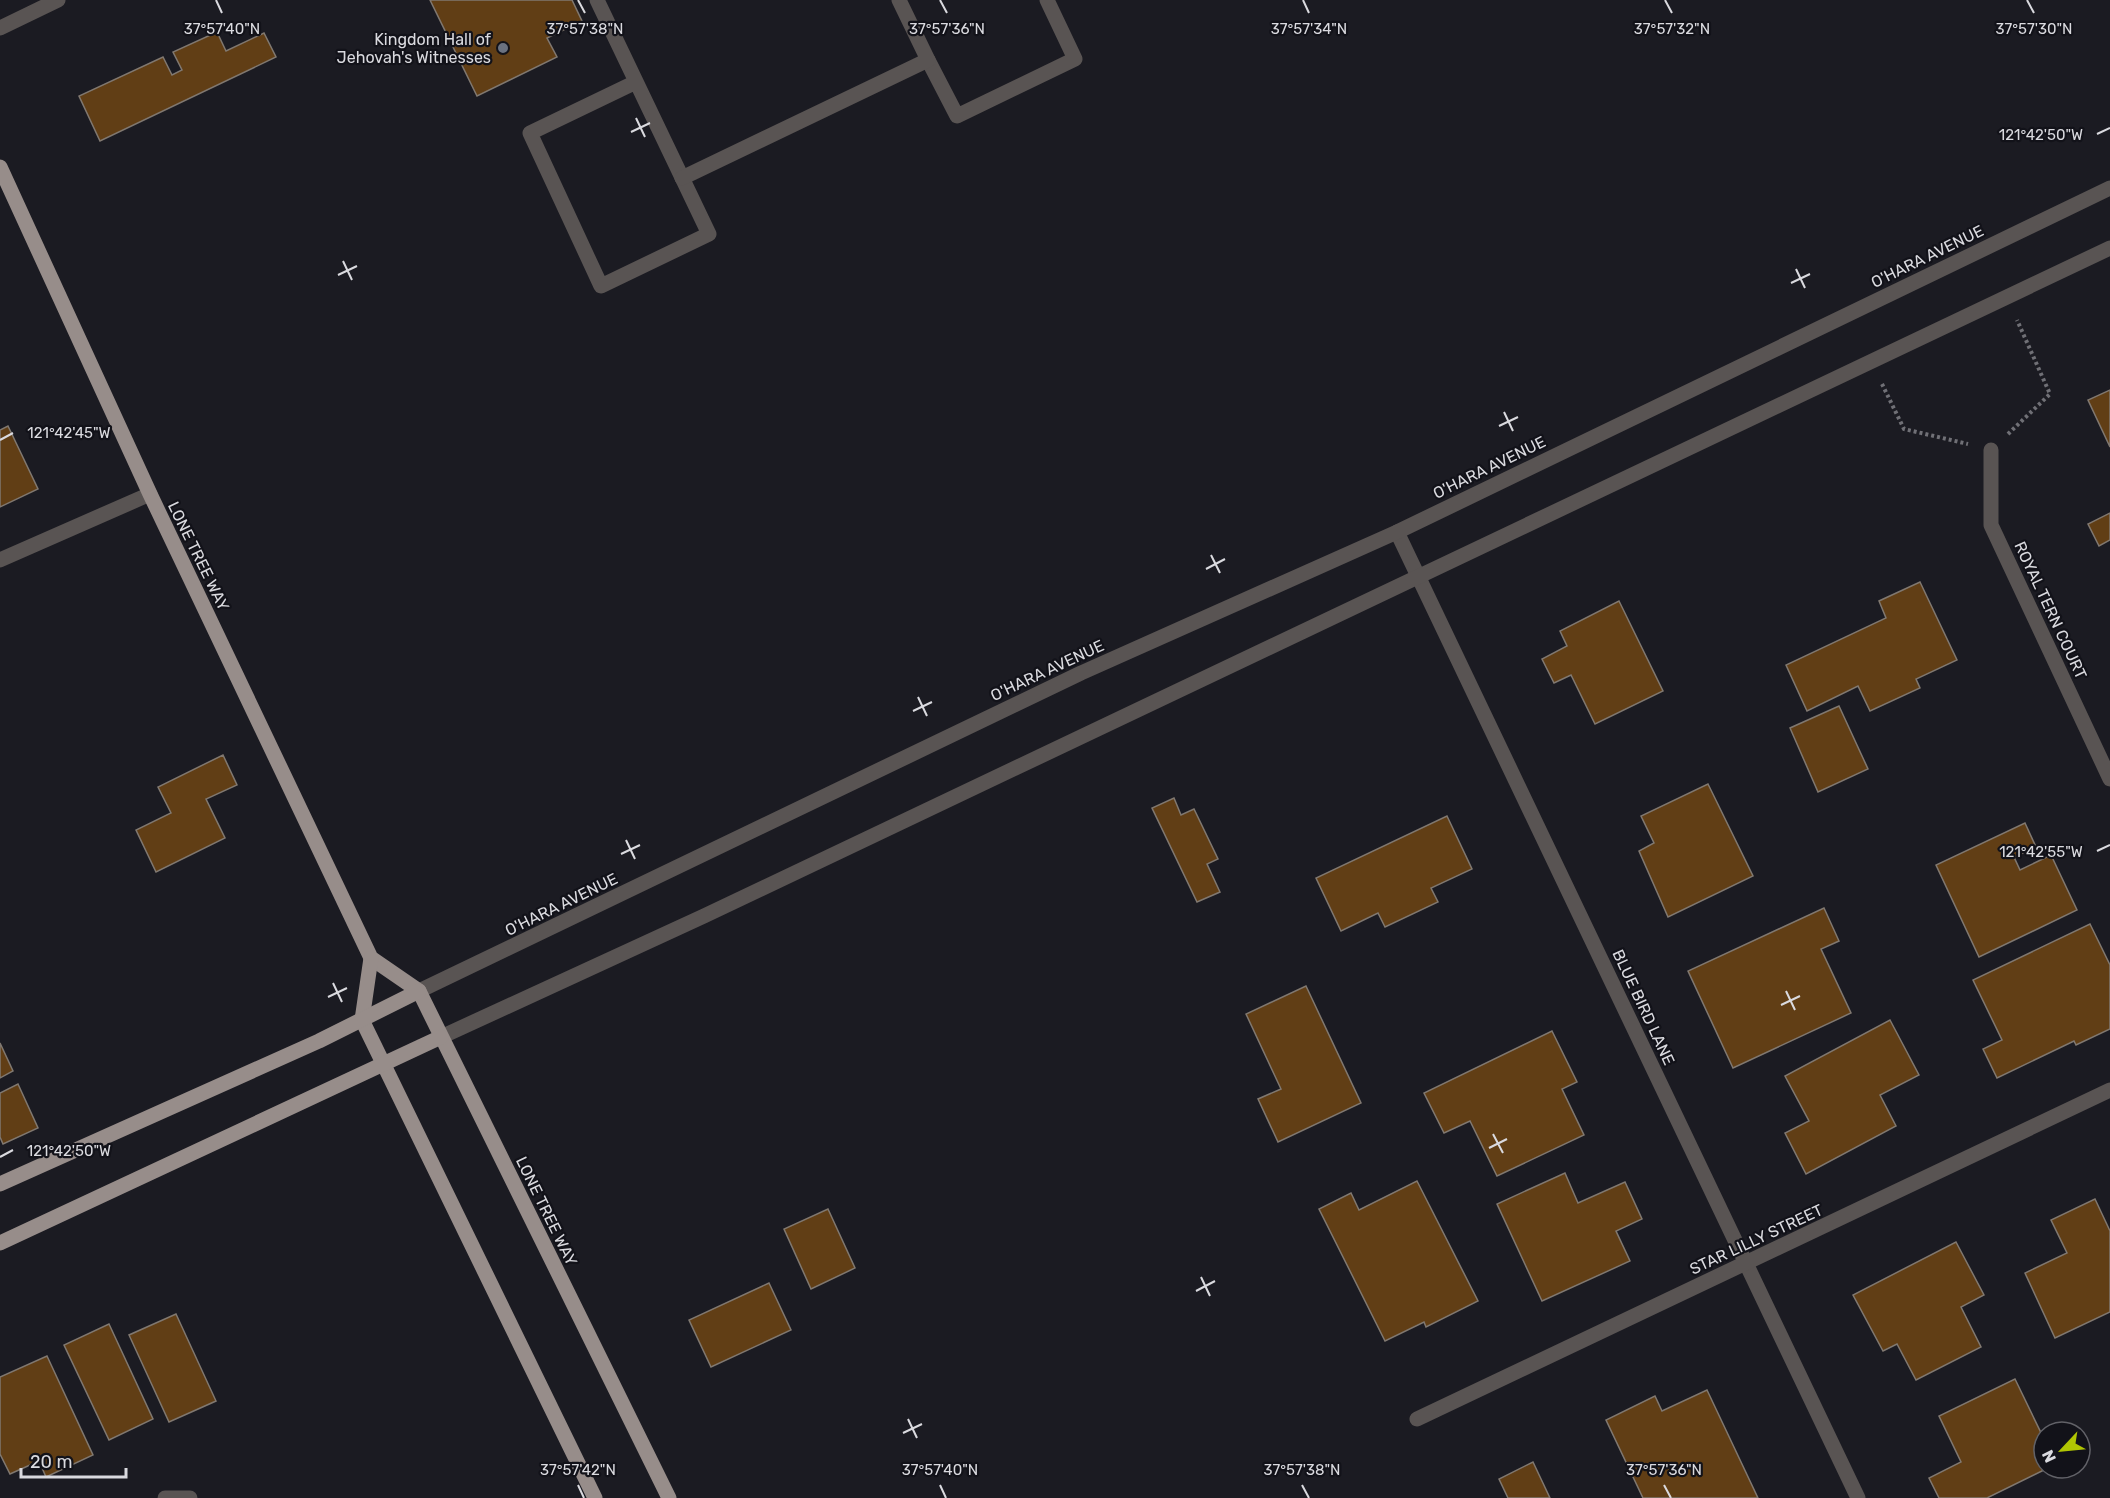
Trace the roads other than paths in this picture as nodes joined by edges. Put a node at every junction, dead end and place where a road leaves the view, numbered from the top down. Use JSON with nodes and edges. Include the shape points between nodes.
{"nodes":[{"id":1,"x":58,"y":0,"type":"edge"},
{"id":2,"x":597,"y":0,"type":"edge"},
{"id":3,"x":899,"y":0,"type":"edge"},
{"id":4,"x":1047,"y":0,"type":"edge"},
{"id":5,"x":0,"y":28,"type":"edge"},
{"id":6,"x":928,"y":60,"type":"junction"},
{"id":7,"x":636,"y":82,"type":"junction"},
{"id":8,"x":0,"y":167,"type":"edge"},
{"id":9,"x":682,"y":178,"type":"junction"},
{"id":10,"x":2110,"y":188,"type":"edge"},
{"id":11,"x":2110,"y":248,"type":"edge"},
{"id":12,"x":1991,"y":450,"type":"road end"},
{"id":13,"x":150,"y":494,"type":"junction"},
{"id":14,"x":1397,"y":532,"type":"junction"},
{"id":15,"x":0,"y":560,"type":"edge"},
{"id":16,"x":1419,"y":576,"type":"junction"},
{"id":17,"x":2110,"y":779,"type":"edge"},
{"id":18,"x":371,"y":958,"type":"junction"},
{"id":19,"x":419,"y":991,"type":"junction"},
{"id":20,"x":362,"y":1020,"type":"junction"},
{"id":21,"x":441,"y":1037,"type":"junction"},
{"id":22,"x":383,"y":1066,"type":"junction"},
{"id":23,"x":2110,"y":1090,"type":"edge"},
{"id":24,"x":0,"y":1183,"type":"edge"},
{"id":25,"x":0,"y":1243,"type":"edge"},
{"id":26,"x":1746,"y":1264,"type":"junction"},
{"id":27,"x":1417,"y":1419,"type":"dead end"},
{"id":28,"x":165,"y":1498,"type":"edge"},
{"id":29,"x":190,"y":1498,"type":"edge"},
{"id":30,"x":595,"y":1498,"type":"edge"},
{"id":31,"x":669,"y":1498,"type":"edge"},
{"id":32,"x":1858,"y":1498,"type":"edge"}],
"edges":[{"from":1,"to":5,"type":"street"},
{"from":2,"to":7,"type":"street"},
{"from":3,"to":6,"type":"street"},
{"from":4,"to":6,"type":"street","via":[[1075,58],[957,116]]},
{"from":6,"to":9,"type":"street"},
{"from":7,"to":9,"type":"street"},
{"from":7,"to":9,"type":"street","via":[[530,133],[601,286],[709,234]]},
{"from":8,"to":13,"type":"main road","name":"LONE TREE WAY"},
{"from":10,"to":14,"type":"street","name":"O'HARA AVENUE"},
{"from":11,"to":16,"type":"street"},
{"from":12,"to":17,"type":"street","name":"ROYAL TERN COURT","via":[[1991,525]]},
{"from":13,"to":15,"type":"street"},
{"from":13,"to":18,"type":"main road","name":"LONE TREE WAY"},
{"from":14,"to":16,"type":"street","name":"BLUE BIRD LANE"},
{"from":14,"to":19,"type":"street","name":"O'HARA AVENUE","via":[[1081,673]]},
{"from":16,"to":21,"type":"street"},
{"from":16,"to":26,"type":"street","name":"BLUE BIRD LANE"},
{"from":18,"to":19,"type":"main road","name":"LONE TREE WAY"},
{"from":18,"to":20,"type":"main road"},
{"from":19,"to":20,"type":"main road","name":"O'HARA AVENUE"},
{"from":19,"to":21,"type":"main road","name":"LONE TREE WAY"},
{"from":20,"to":22,"type":"main road"},
{"from":20,"to":24,"type":"main road","name":"O'HARA AVENUE"},
{"from":21,"to":22,"type":"main road"},
{"from":21,"to":31,"type":"main road","name":"LONE TREE WAY"},
{"from":22,"to":25,"type":"main road"},
{"from":22,"to":30,"type":"main road"},
{"from":23,"to":26,"type":"street","name":"STAR LILLY STREET"},
{"from":26,"to":27,"type":"street","name":"STAR LILLY STREET"},
{"from":26,"to":32,"type":"street","name":"BLUE BIRD LANE"},
{"from":28,"to":29,"type":"street"}]}
